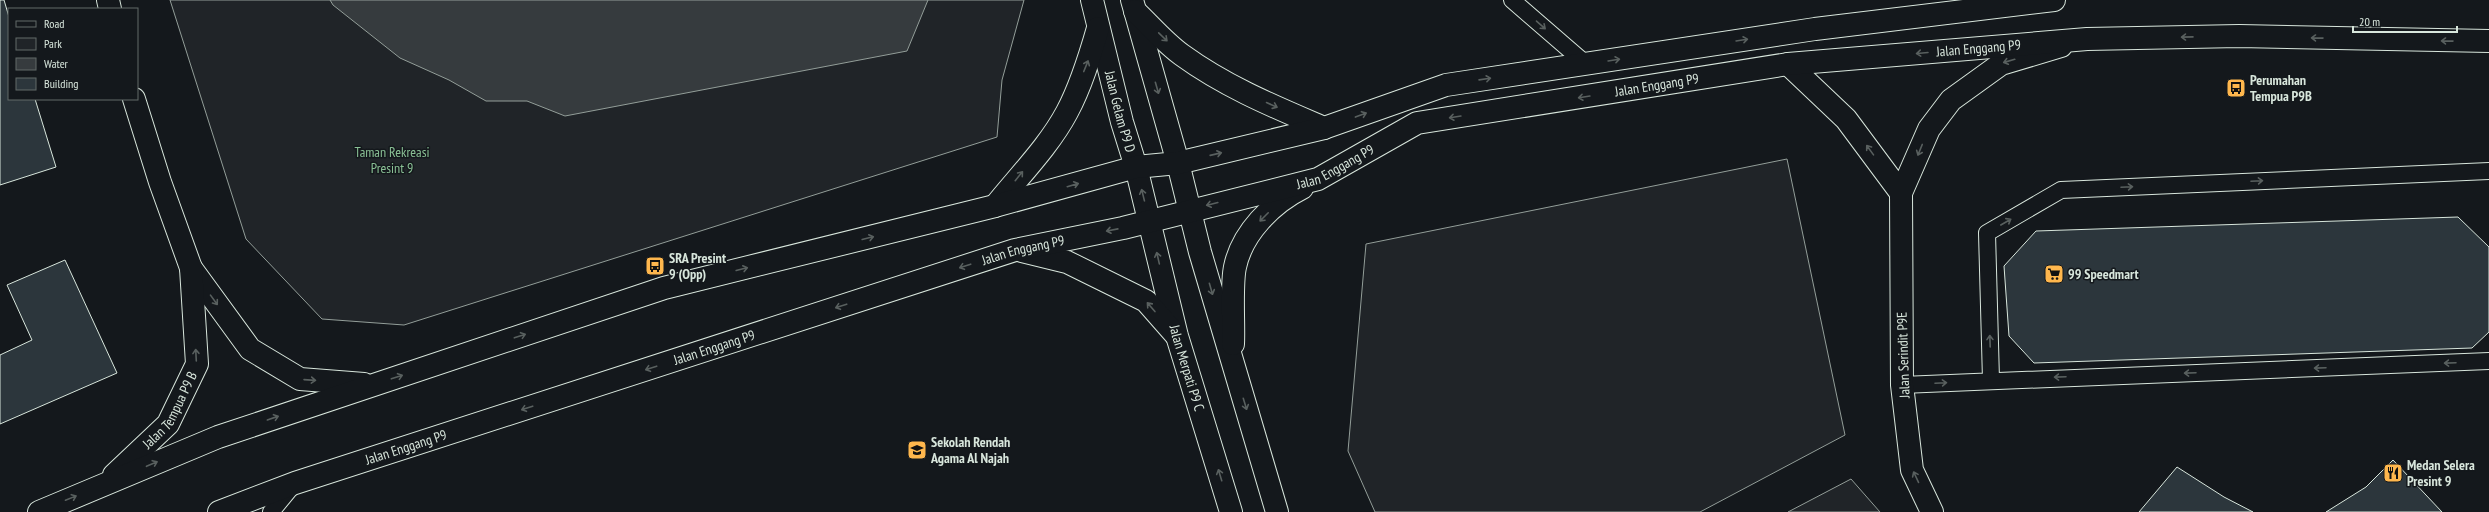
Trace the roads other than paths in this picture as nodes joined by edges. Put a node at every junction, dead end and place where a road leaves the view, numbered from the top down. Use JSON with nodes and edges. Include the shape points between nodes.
{"nodes":[{"id":1,"x":1092,"y":0,"type":"edge"},
{"id":2,"x":1512,"y":0,"type":"edge"},
{"id":3,"x":2054,"y":0,"type":"edge"},
{"id":4,"x":1133,"y":5,"type":"edge"},
{"id":5,"x":1098,"y":26,"type":"junction"},
{"id":6,"x":2087,"y":39,"type":"junction"},
{"id":7,"x":2488,"y":42,"type":"edge"},
{"id":8,"x":1586,"y":64,"type":"junction"},
{"id":9,"x":1788,"y":64,"type":"junction"},
{"id":10,"x":134,"y":100,"type":"edge"},
{"id":11,"x":1324,"y":128,"type":"junction"},
{"id":12,"x":1178,"y":163,"type":"junction"},
{"id":13,"x":1136,"y":167,"type":"junction"},
{"id":14,"x":2489,"y":171,"type":"edge"},
{"id":15,"x":1318,"y":178,"type":"junction"},
{"id":16,"x":1901,"y":193,"type":"junction"},
{"id":17,"x":995,"y":206,"type":"junction"},
{"id":18,"x":1190,"y":209,"type":"junction"},
{"id":19,"x":1150,"y":222,"type":"junction"},
{"id":20,"x":1015,"y":250,"type":"junction"},
{"id":21,"x":191,"y":268,"type":"junction"},
{"id":22,"x":1177,"y":336,"type":"junction"},
{"id":23,"x":2489,"y":361,"type":"edge"},
{"id":24,"x":1233,"y":367,"type":"junction"},
{"id":25,"x":1991,"y":380,"type":"junction"},
{"id":26,"x":373,"y":385,"type":"junction"},
{"id":27,"x":1902,"y":385,"type":"junction"},
{"id":28,"x":295,"y":483,"type":"junction"},
{"id":29,"x":103,"y":485,"type":"junction"},
{"id":30,"x":39,"y":512,"type":"edge"},
{"id":31,"x":219,"y":512,"type":"edge"},
{"id":32,"x":270,"y":512,"type":"edge"},
{"id":33,"x":1231,"y":512,"type":"edge"},
{"id":34,"x":1277,"y":512,"type":"edge"},
{"id":35,"x":1932,"y":512,"type":"edge"}],
"edges":[{"from":1,"to":5,"type":"main road","name":"Jalan Gelam P9 D"},
{"from":2,"to":8,"type":"lane","one_way":true},
{"from":8,"to":3,"type":"main road","one_way":true,"via":[[1815,29]]},
{"from":4,"to":11,"type":"main road","one_way":true,"via":[[1181,55],[1245,94]]},
{"from":4,"to":12,"type":"main road","one_way":true},
{"from":5,"to":13,"type":"main road","name":"Jalan Gelam P9 D"},
{"from":17,"to":5,"type":"main road","one_way":true,"via":[[1052,136],[1068,111],[1088,61]]},
{"from":7,"to":6,"type":"main road","name":"Jalan Enggang P9","one_way":true,"via":[[2239,36]]},
{"from":6,"to":9,"type":"main road","name":"Jalan Enggang P9","one_way":true},
{"from":6,"to":16,"type":"main road","name":"Jalan Serindit P9E","one_way":true,"via":[[2001,64],[1951,100],[1929,129]]},
{"from":11,"to":8,"type":"main road","one_way":true,"via":[[1446,85]]},
{"from":9,"to":15,"type":"main road","name":"Jalan Enggang P9","one_way":true,"via":[[1417,123]]},
{"from":16,"to":9,"type":"main road","one_way":true,"via":[[1846,119]]},
{"from":10,"to":21,"type":"main road","name":"Jalan Tempua P9 B"},
{"from":12,"to":11,"type":"main road","one_way":true},
{"from":12,"to":13,"type":"main road"},
{"from":12,"to":18,"type":"main road"},
{"from":17,"to":13,"type":"main road","one_way":true},
{"from":19,"to":13,"type":"main road","name":"Jalan Gelam P9 D","one_way":true},
{"from":25,"to":14,"type":"lane","one_way":true,"via":[[1987,233],[2061,190]]},
{"from":15,"to":18,"type":"main road","name":"Jalan Enggang P9","one_way":true},
{"from":15,"to":24,"type":"main road","one_way":true,"via":[[1284,197],[1259,222],[1244,244],[1235,268]]},
{"from":16,"to":27,"type":"main road","name":"Jalan Serindit P9E"},
{"from":26,"to":17,"type":"main road","one_way":true,"via":[[664,288]]},
{"from":18,"to":19,"type":"main road","name":"Jalan Enggang P9"},
{"from":18,"to":24,"type":"main road","one_way":true},
{"from":19,"to":20,"type":"main road","name":"Jalan Enggang P9","one_way":true},
{"from":22,"to":19,"type":"main road","name":"Jalan Merpati P9 C","one_way":true},
{"from":22,"to":20,"type":"main road","one_way":true,"via":[[1146,301],[1067,262]]},
{"from":20,"to":28,"type":"main road","name":"Jalan Enggang P9","one_way":true},
{"from":21,"to":26,"type":"main road","name":"Jalan Tempua P9 B","one_way":true,"via":[[250,349],[300,379]]},
{"from":29,"to":21,"type":"main road","name":"Jalan Tempua P9 B","one_way":true,"via":[[168,424],[196,364]]},
{"from":33,"to":22,"type":"main road","name":"Jalan Merpati P9 C","one_way":true},
{"from":23,"to":25,"type":"lane","one_way":true},
{"from":24,"to":34,"type":"main road","one_way":true},
{"from":27,"to":25,"type":"lane","one_way":true},
{"from":29,"to":26,"type":"main road","one_way":true,"via":[[218,437]]},
{"from":35,"to":27,"type":"main road","name":"Jalan Serindit P9E","one_way":true,"via":[[1912,470]]},
{"from":28,"to":31,"type":"main road","name":"Jalan Enggang P9"},
{"from":28,"to":32,"type":"lane"},
{"from":30,"to":29,"type":"main road","one_way":true}]}
